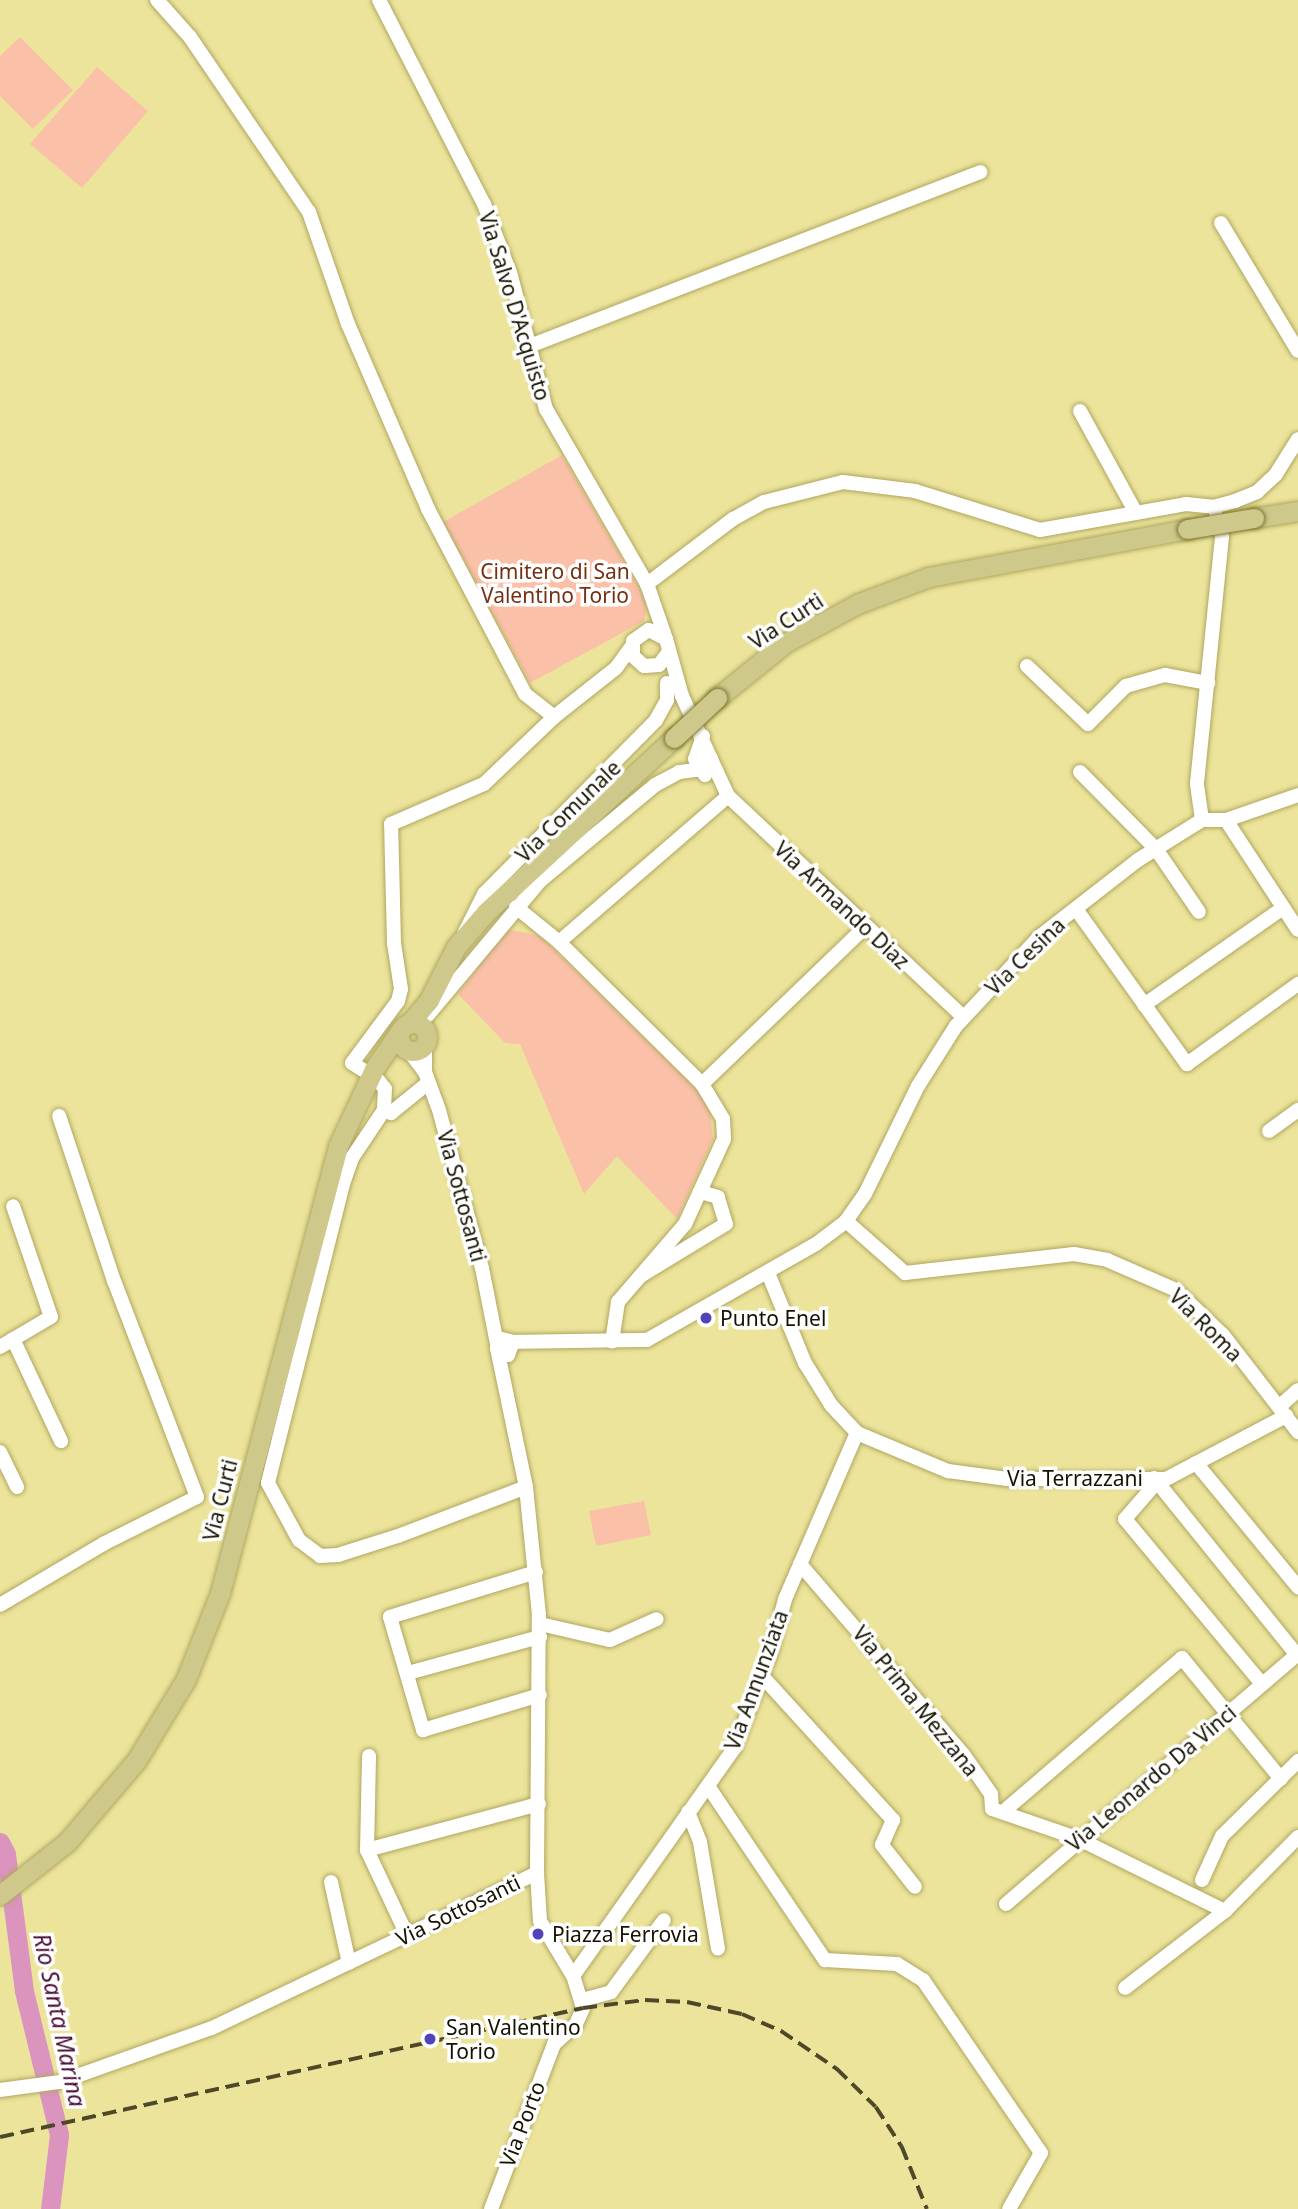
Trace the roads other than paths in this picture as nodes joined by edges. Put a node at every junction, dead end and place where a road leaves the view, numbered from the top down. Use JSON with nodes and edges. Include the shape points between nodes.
{"nodes":[{"id":1,"x":157,"y":0,"type":"edge"},
{"id":2,"x":379,"y":0,"type":"edge"},
{"id":3,"x":980,"y":172,"type":"dead end"},
{"id":4,"x":1221,"y":223,"type":"dead end"},
{"id":5,"x":527,"y":347,"type":"junction"},
{"id":6,"x":1298,"y":351,"type":"edge"},
{"id":7,"x":1080,"y":411,"type":"dead end"},
{"id":8,"x":1298,"y":439,"type":"edge"},
{"id":9,"x":1213,"y":507,"type":"junction"},
{"id":10,"x":1298,"y":511,"type":"edge"},
{"id":11,"x":1136,"y":513,"type":"junction"},
{"id":12,"x":647,"y":584,"type":"junction"},
{"id":13,"x":656,"y":609,"type":"junction"},
{"id":14,"x":644,"y":631,"type":"junction"},
{"id":15,"x":632,"y":646,"type":"junction"},
{"id":16,"x":667,"y":646,"type":"junction"},
{"id":17,"x":644,"y":665,"type":"junction"},
{"id":18,"x":1027,"y":666,"type":"dead end"},
{"id":19,"x":616,"y":668,"type":"junction"},
{"id":20,"x":667,"y":682,"type":"junction"},
{"id":21,"x":1208,"y":683,"type":"junction"},
{"id":22,"x":682,"y":696,"type":"junction"},
{"id":23,"x":554,"y":717,"type":"junction"},
{"id":24,"x":702,"y":736,"type":"junction"},
{"id":25,"x":711,"y":758,"type":"junction"},
{"id":26,"x":701,"y":770,"type":"junction"},
{"id":27,"x":1080,"y":772,"type":"dead end"},
{"id":28,"x":726,"y":793,"type":"junction"},
{"id":29,"x":1298,"y":795,"type":"edge"},
{"id":30,"x":1202,"y":820,"type":"junction"},
{"id":31,"x":1226,"y":820,"type":"junction"},
{"id":32,"x":1156,"y":849,"type":"junction"},
{"id":33,"x":516,"y":907,"type":"junction"},
{"id":34,"x":1076,"y":908,"type":"junction"},
{"id":35,"x":1283,"y":908,"type":"junction"},
{"id":36,"x":1199,"y":912,"type":"dead end"},
{"id":37,"x":864,"y":928,"type":"junction"},
{"id":38,"x":1298,"y":930,"type":"edge"},
{"id":39,"x":462,"y":938,"type":"junction"},
{"id":40,"x":559,"y":942,"type":"junction"},
{"id":41,"x":1298,"y":984,"type":"edge"},
{"id":42,"x":1144,"y":1004,"type":"junction"},
{"id":43,"x":963,"y":1017,"type":"junction"},
{"id":44,"x":417,"y":1031,"type":"junction"},
{"id":45,"x":363,"y":1070,"type":"dead end"},
{"id":46,"x":426,"y":1078,"type":"junction"},
{"id":47,"x":378,"y":1080,"type":"dead end"},
{"id":48,"x":702,"y":1084,"type":"junction"},
{"id":49,"x":384,"y":1110,"type":"junction"},
{"id":50,"x":1298,"y":1110,"type":"edge"},
{"id":51,"x":59,"y":1116,"type":"dead end"},
{"id":52,"x":1269,"y":1131,"type":"dead end"},
{"id":53,"x":700,"y":1192,"type":"junction"},
{"id":54,"x":13,"y":1206,"type":"dead end"},
{"id":55,"x":846,"y":1221,"type":"junction"},
{"id":56,"x":768,"y":1273,"type":"junction"},
{"id":57,"x":635,"y":1279,"type":"junction"},
{"id":58,"x":13,"y":1339,"type":"junction"},
{"id":59,"x":612,"y":1342,"type":"junction"},
{"id":60,"x":0,"y":1347,"type":"edge"},
{"id":61,"x":506,"y":1347,"type":"junction"},
{"id":62,"x":1298,"y":1390,"type":"edge"},
{"id":63,"x":1282,"y":1411,"type":"junction"},
{"id":64,"x":1298,"y":1432,"type":"edge"},
{"id":65,"x":857,"y":1433,"type":"junction"},
{"id":66,"x":61,"y":1441,"type":"dead end"},
{"id":67,"x":0,"y":1452,"type":"edge"},
{"id":68,"x":1196,"y":1463,"type":"junction"},
{"id":69,"x":1155,"y":1480,"type":"junction"},
{"id":70,"x":17,"y":1487,"type":"dead end"},
{"id":71,"x":526,"y":1487,"type":"junction"},
{"id":72,"x":800,"y":1564,"type":"junction"},
{"id":73,"x":536,"y":1572,"type":"junction"},
{"id":74,"x":1298,"y":1587,"type":"edge"},
{"id":75,"x":0,"y":1605,"type":"edge"},
{"id":76,"x":657,"y":1619,"type":"dead end"},
{"id":77,"x":540,"y":1630,"type":"junction"},
{"id":78,"x":1297,"y":1655,"type":"edge"},
{"id":79,"x":408,"y":1673,"type":"junction"},
{"id":80,"x":762,"y":1676,"type":"junction"},
{"id":81,"x":1262,"y":1684,"type":"junction"},
{"id":82,"x":540,"y":1695,"type":"junction"},
{"id":83,"x":1227,"y":1714,"type":"junction"},
{"id":84,"x":369,"y":1756,"type":"dead end"},
{"id":85,"x":1298,"y":1761,"type":"edge"},
{"id":86,"x":1281,"y":1779,"type":"junction"},
{"id":87,"x":708,"y":1786,"type":"junction"},
{"id":88,"x":539,"y":1804,"type":"junction"},
{"id":89,"x":688,"y":1812,"type":"junction"},
{"id":90,"x":1003,"y":1812,"type":"junction"},
{"id":91,"x":1298,"y":1837,"type":"edge"},
{"id":92,"x":1079,"y":1839,"type":"junction"},
{"id":93,"x":368,"y":1850,"type":"junction"},
{"id":94,"x":537,"y":1873,"type":"junction"},
{"id":95,"x":1202,"y":1880,"type":"dead end"},
{"id":96,"x":331,"y":1882,"type":"dead end"},
{"id":97,"x":915,"y":1887,"type":"dead end"},
{"id":98,"x":0,"y":1895,"type":"edge"},
{"id":99,"x":1006,"y":1904,"type":"dead end"},
{"id":100,"x":1225,"y":1911,"type":"junction"},
{"id":101,"x":664,"y":1920,"type":"dead end"},
{"id":102,"x":407,"y":1935,"type":"junction"},
{"id":103,"x":718,"y":1948,"type":"dead end"},
{"id":104,"x":349,"y":1962,"type":"junction"},
{"id":105,"x":573,"y":1976,"type":"junction"},
{"id":106,"x":1125,"y":1988,"type":"dead end"},
{"id":107,"x":582,"y":2004,"type":"junction"},
{"id":108,"x":0,"y":2090,"type":"edge"},
{"id":109,"x":491,"y":2209,"type":"edge"},
{"id":110,"x":1009,"y":2209,"type":"edge"}],
"edges":[{"from":1,"to":23,"type":"street","via":[[198,48],[309,212],[348,324],[428,509],[525,694]]},
{"from":2,"to":5,"type":"street","name":"Via Salvo D'Acquisto","via":[[484,204],[510,276]]},
{"from":3,"to":5,"type":"street"},
{"from":4,"to":6,"type":"street"},
{"from":5,"to":12,"type":"street","name":"Via Salvo D'Acquisto","via":[[546,409]]},
{"from":7,"to":11,"type":"street"},
{"from":8,"to":9,"type":"street","via":[[1276,474],[1256,492]]},
{"from":9,"to":11,"type":"street","via":[[1186,504]]},
{"from":9,"to":21,"type":"street","via":[[1222,537]]},
{"from":10,"to":39,"type":"main road","name":"Via Curti","bridge":true,"via":[[929,577],[857,604],[785,643],[717,698],[520,878]]},
{"from":11,"to":12,"type":"street","via":[[1040,530],[915,491],[843,482],[764,502],[733,519]]},
{"from":12,"to":13,"type":"street","name":"Via Salvo D'Acquisto"},
{"from":13,"to":14,"type":"street"},
{"from":13,"to":16,"type":"street","name":"Via Salvo D'Acquisto"},
{"from":14,"to":15,"type":"street"},
{"from":14,"to":16,"type":"street","via":[[658,632]]},
{"from":15,"to":17,"type":"street"},
{"from":15,"to":19,"type":"street"},
{"from":16,"to":17,"type":"street","via":[[663,662]]},
{"from":16,"to":22,"type":"street"},
{"from":17,"to":19,"type":"street"},
{"from":17,"to":20,"type":"street"},
{"from":18,"to":21,"type":"street","via":[[1088,724],[1126,686],[1165,676]]},
{"from":19,"to":23,"type":"street"},
{"from":20,"to":22,"type":"street"},
{"from":20,"to":39,"type":"street","name":"Via Comunale","via":[[667,700],[656,720],[484,894],[468,918]]},
{"from":21,"to":30,"type":"street","via":[[1197,783]]},
{"from":22,"to":24,"type":"street","name":"Via Armando Diaz"},
{"from":23,"to":45,"type":"street","via":[[484,783],[391,824],[394,943],[401,989],[398,1001],[352,1063]]},
{"from":24,"to":25,"type":"street","name":"Via Armando Diaz"},
{"from":24,"to":26,"type":"street","name":"Via Armando Diaz","via":[[695,759]]},
{"from":25,"to":26,"type":"street"},
{"from":25,"to":28,"type":"street","name":"Via Armando Diaz"},
{"from":26,"to":28,"type":"street","name":"Via Armando Diaz"},
{"from":26,"to":33,"type":"street","via":[[679,772],[639,797]]},
{"from":27,"to":32,"type":"street"},
{"from":28,"to":37,"type":"street","name":"Via Armando Diaz"},
{"from":28,"to":40,"type":"street"},
{"from":29,"to":31,"type":"street"},
{"from":30,"to":31,"type":"street"},
{"from":30,"to":32,"type":"street","name":"Via Cesina"},
{"from":31,"to":35,"type":"street"},
{"from":32,"to":34,"type":"street","name":"Via Cesina"},
{"from":32,"to":36,"type":"street"},
{"from":33,"to":40,"type":"street"},
{"from":33,"to":44,"type":"street"},
{"from":34,"to":42,"type":"street"},
{"from":34,"to":43,"type":"street","name":"Via Cesina","via":[[1039,937]]},
{"from":35,"to":38,"type":"street"},
{"from":35,"to":42,"type":"street"},
{"from":37,"to":43,"type":"street","name":"Via Armando Diaz"},
{"from":37,"to":48,"type":"street"},
{"from":39,"to":44,"type":"main road","name":"Via Curti"},
{"from":40,"to":48,"type":"street"},
{"from":41,"to":42,"type":"street","via":[[1187,1064]]},
{"from":43,"to":55,"type":"street","name":"Via Cesina","via":[[918,1086],[873,1181]]},
{"from":44,"to":46,"type":"street","name":"Via Sottosanti"},
{"from":44,"to":98,"type":"main road","name":"Via Curti","via":[[381,1058],[338,1146],[220,1593],[186,1679],[136,1761],[49,1858]]},
{"from":46,"to":49,"type":"street","via":[[399,1109]]},
{"from":46,"to":61,"type":"street","name":"Via Sottosanti"},
{"from":47,"to":49,"type":"street","via":[[385,1089]]},
{"from":48,"to":53,"type":"street","via":[[716,1100],[724,1139]]},
{"from":49,"to":71,"type":"street","via":[[352,1158],[343,1184],[268,1483],[299,1540],[320,1556],[338,1555],[397,1536]]},
{"from":50,"to":52,"type":"street"},
{"from":51,"to":75,"type":"street","via":[[114,1281],[197,1497],[103,1544]]},
{"from":53,"to":57,"type":"street","via":[[685,1224]]},
{"from":53,"to":57,"type":"street","via":[[719,1197],[726,1224]]},
{"from":54,"to":58,"type":"street","via":[[51,1317]]},
{"from":55,"to":56,"type":"street"},
{"from":55,"to":63,"type":"street","name":"Via Roma","via":[[905,1273],[1074,1254],[1107,1260],[1177,1290],[1223,1335]]},
{"from":56,"to":59,"type":"street","via":[[665,1333],[648,1340]]},
{"from":56,"to":65,"type":"street","via":[[814,1382]]},
{"from":57,"to":59,"type":"street","via":[[618,1302]]},
{"from":58,"to":60,"type":"street"},
{"from":58,"to":66,"type":"street"},
{"from":59,"to":61,"type":"street"},
{"from":61,"to":71,"type":"street","name":"Via Sottosanti","via":[[503,1375]]},
{"from":62,"to":63,"type":"street","name":"Via Terrazzani"},
{"from":63,"to":64,"type":"street","name":"Via Roma"},
{"from":63,"to":68,"type":"street","name":"Via Terrazzani"},
{"from":65,"to":69,"type":"street","name":"Via Terrazzani","via":[[948,1471],[1007,1479]]},
{"from":65,"to":72,"type":"street","name":"Via Annunziata"},
{"from":67,"to":70,"type":"street"},
{"from":68,"to":69,"type":"street","name":"Via Terrazzani"},
{"from":68,"to":74,"type":"street"},
{"from":69,"to":78,"type":"street"},
{"from":69,"to":81,"type":"street","via":[[1125,1520]]},
{"from":71,"to":73,"type":"street","name":"Via Sottosanti"},
{"from":72,"to":80,"type":"street","name":"Via Annunziata"},
{"from":72,"to":90,"type":"street","name":"Via Prima Mezzana","via":[[963,1754],[991,1794],[992,1808]]},
{"from":73,"to":77,"type":"street","name":"Via Sottosanti"},
{"from":73,"to":79,"type":"street","via":[[390,1618]]},
{"from":76,"to":77,"type":"street","via":[[610,1640]]},
{"from":77,"to":79,"type":"street"},
{"from":77,"to":82,"type":"street","name":"Via Sottosanti"},
{"from":78,"to":81,"type":"street","name":"Via Leonardo Da Vinci"},
{"from":79,"to":82,"type":"street","via":[[423,1730]]},
{"from":80,"to":87,"type":"street","name":"Via Annunziata","via":[[735,1747]]},
{"from":80,"to":97,"type":"street","via":[[893,1820],[882,1845]]},
{"from":81,"to":83,"type":"street","name":"Via Leonardo Da Vinci"},
{"from":82,"to":88,"type":"street","name":"Via Sottosanti"},
{"from":83,"to":86,"type":"street"},
{"from":83,"to":90,"type":"street","via":[[1181,1658]]},
{"from":83,"to":92,"type":"street","name":"Via Leonardo Da Vinci"},
{"from":84,"to":93,"type":"street"},
{"from":85,"to":86,"type":"street"},
{"from":86,"to":95,"type":"street","via":[[1222,1836]]},
{"from":87,"to":89,"type":"street","name":"Via Annunziata"},
{"from":87,"to":110,"type":"street","via":[[825,1960],[897,1964],[923,1980],[1041,2153]]},
{"from":88,"to":93,"type":"street"},
{"from":88,"to":94,"type":"street","name":"Via Sottosanti"},
{"from":89,"to":103,"type":"street","via":[[700,1842]]},
{"from":89,"to":105,"type":"street","name":"Via Annunziata"},
{"from":90,"to":92,"type":"street"},
{"from":91,"to":100,"type":"street"},
{"from":92,"to":99,"type":"street","name":"Via Leonardo Da Vinci"},
{"from":92,"to":100,"type":"street"},
{"from":93,"to":102,"type":"street"},
{"from":94,"to":102,"type":"street","name":"Via Sottosanti"},
{"from":94,"to":105,"type":"street","via":[[540,1921]]},
{"from":96,"to":104,"type":"street"},
{"from":100,"to":106,"type":"street"},
{"from":101,"to":107,"type":"street","via":[[611,1992]]},
{"from":102,"to":104,"type":"street","name":"Via Sottosanti"},
{"from":104,"to":108,"type":"street","name":"Via Sottosanti","via":[[212,2028],[60,2082]]},
{"from":105,"to":107,"type":"street"},
{"from":107,"to":109,"type":"street","name":"Via Porto","via":[[576,2024],[554,2044]]}]}
